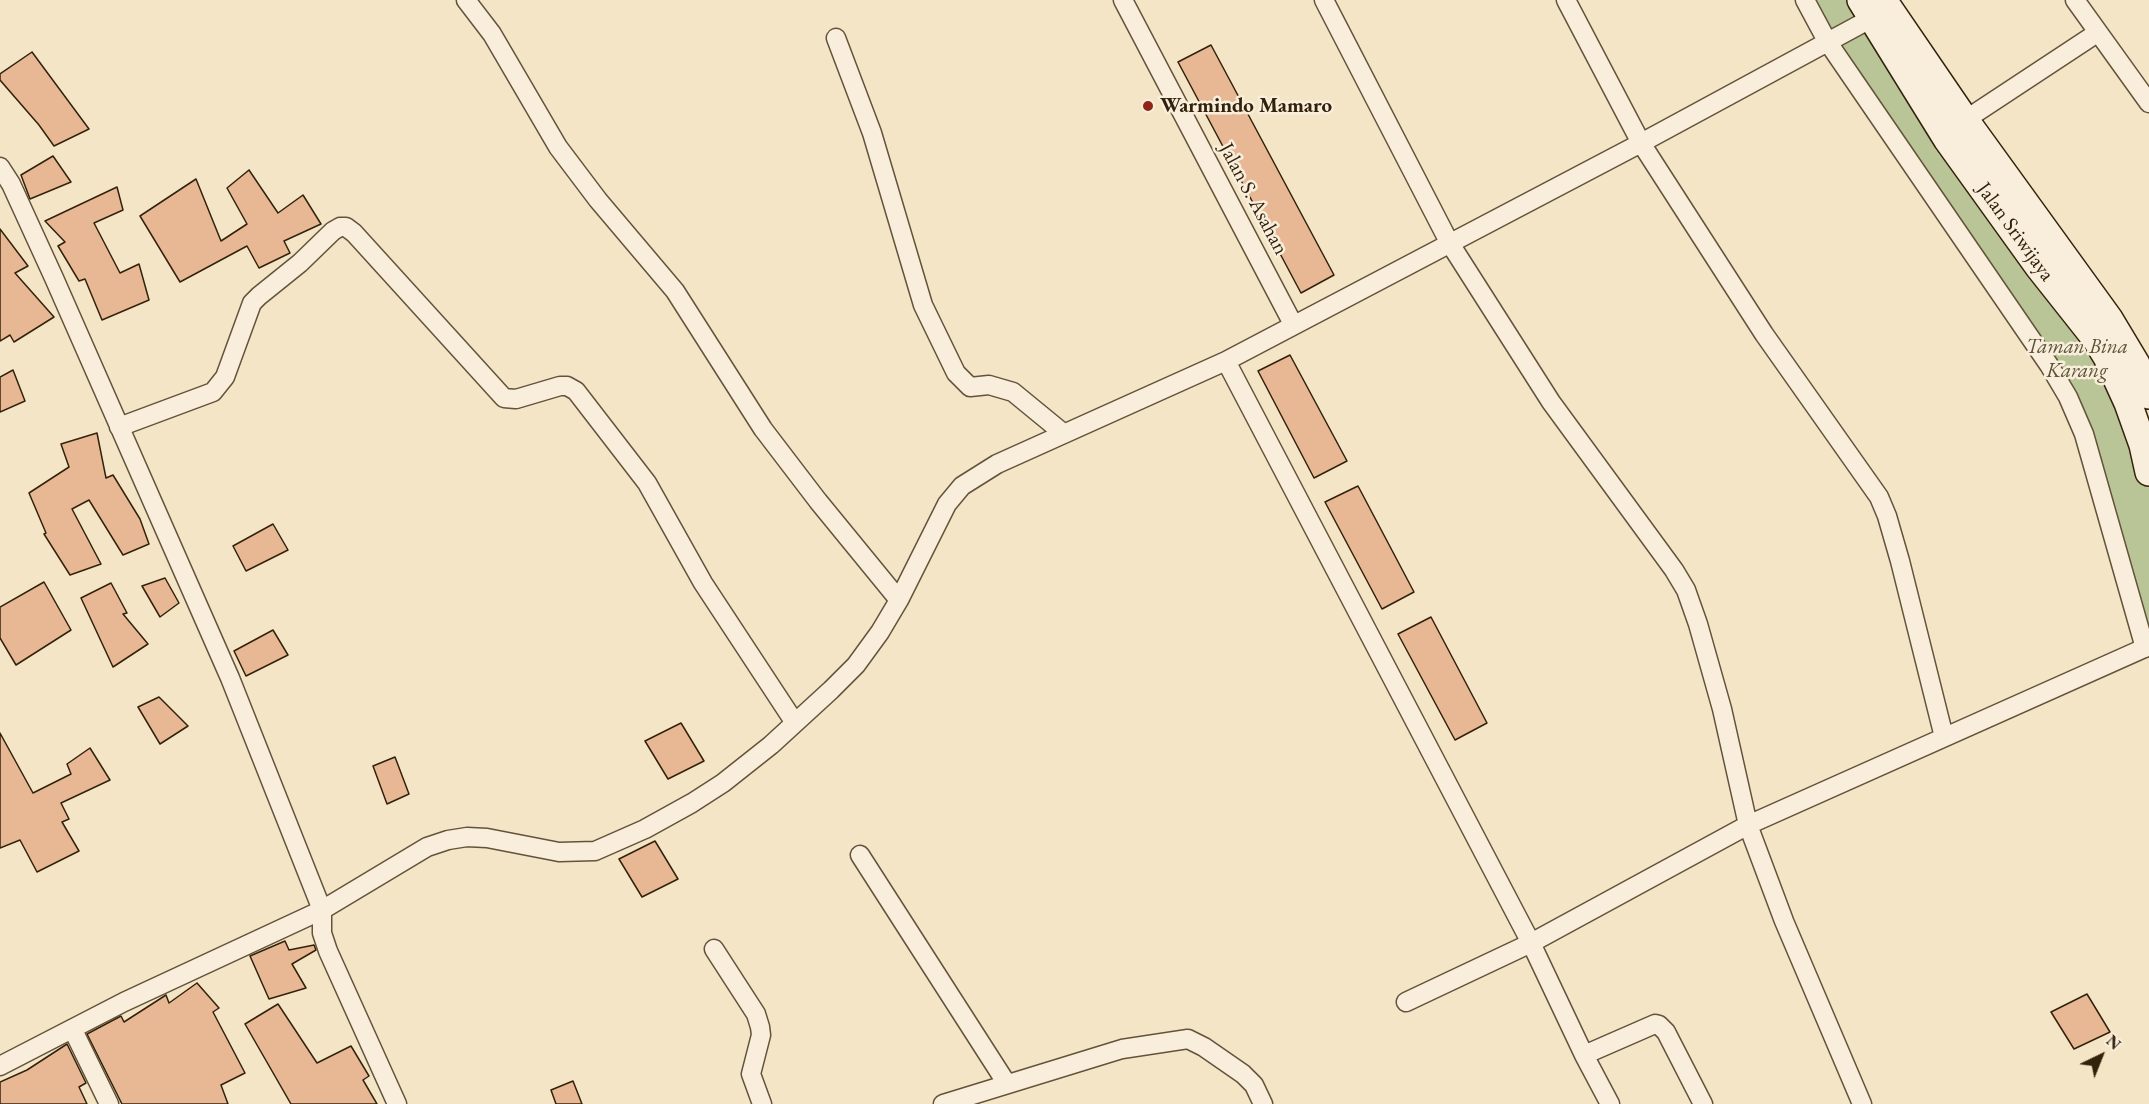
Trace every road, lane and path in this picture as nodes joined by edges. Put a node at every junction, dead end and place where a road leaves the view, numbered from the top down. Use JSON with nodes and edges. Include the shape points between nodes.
{"nodes":[{"id":1,"x":466,"y":0,"type":"edge"},
{"id":2,"x":1123,"y":0,"type":"edge"},
{"id":3,"x":1324,"y":0,"type":"edge"},
{"id":4,"x":1566,"y":0,"type":"edge"},
{"id":5,"x":1805,"y":0,"type":"edge"},
{"id":6,"x":2075,"y":0,"type":"edge"},
{"id":7,"x":1872,"y":6,"type":"edge"},
{"id":8,"x":2097,"y":33,"type":"junction"},
{"id":9,"x":836,"y":38,"type":"dead end"},
{"id":10,"x":1827,"y":41,"type":"junction"},
{"id":11,"x":2149,"y":103,"type":"edge"},
{"id":12,"x":1965,"y":120,"type":"junction"},
{"id":13,"x":1641,"y":143,"type":"junction"},
{"id":14,"x":0,"y":167,"type":"edge"},
{"id":15,"x":1449,"y":242,"type":"junction"},
{"id":16,"x":1293,"y":324,"type":"junction"},
{"id":17,"x":1226,"y":361,"type":"junction"},
{"id":18,"x":2149,"y":395,"type":"edge"},
{"id":19,"x":119,"y":427,"type":"junction"},
{"id":20,"x":1063,"y":433,"type":"junction"},
{"id":21,"x":2149,"y":472,"type":"edge"},
{"id":22,"x":899,"y":600,"type":"junction"},
{"id":23,"x":2147,"y":647,"type":"edge"},
{"id":24,"x":795,"y":723,"type":"junction"},
{"id":25,"x":1944,"y":737,"type":"junction"},
{"id":26,"x":1748,"y":825,"type":"junction"},
{"id":27,"x":860,"y":855,"type":"dead end"},
{"id":28,"x":322,"y":910,"type":"junction"},
{"id":29,"x":1531,"y":943,"type":"junction"},
{"id":30,"x":714,"y":949,"type":"dead end"},
{"id":31,"x":1406,"y":1002,"type":"dead end"},
{"id":32,"x":73,"y":1030,"type":"junction"},
{"id":33,"x":1584,"y":1055,"type":"junction"},
{"id":34,"x":0,"y":1066,"type":"edge"},
{"id":35,"x":1007,"y":1084,"type":"junction"},
{"id":36,"x":109,"y":1104,"type":"edge"},
{"id":37,"x":397,"y":1104,"type":"edge"},
{"id":38,"x":762,"y":1104,"type":"edge"},
{"id":39,"x":943,"y":1104,"type":"edge"},
{"id":40,"x":1263,"y":1104,"type":"edge"},
{"id":41,"x":1610,"y":1104,"type":"edge"},
{"id":42,"x":1703,"y":1104,"type":"edge"},
{"id":43,"x":1862,"y":1104,"type":"edge"}],
"edges":[{"from":1,"to":22,"type":"street","via":[[492,34],[558,147],[675,291],[763,429]]},
{"from":2,"to":16,"type":"street","name":"Jalan S. Asahan"},
{"from":3,"to":15,"type":"street"},
{"from":4,"to":13,"type":"street"},
{"from":5,"to":10,"type":"street"},
{"from":6,"to":8,"type":"street"},
{"from":7,"to":10,"type":"street"},
{"from":7,"to":12,"type":"main road","name":"Jalan Sriwijaya"},
{"from":7,"to":21,"type":"main road","name":"Jalan Sriwijaya","via":[[1947,139],[2107,357],[2128,402]]},
{"from":8,"to":11,"type":"street"},
{"from":8,"to":12,"type":"street"},
{"from":9,"to":20,"type":"street","via":[[872,133],[923,305],[956,373],[970,387],[989,385],[1013,392]]},
{"from":10,"to":13,"type":"street"},
{"from":10,"to":23,"type":"street","via":[[2068,397],[2084,434]]},
{"from":12,"to":18,"type":"main road","name":"Jalan Sriwijaya","via":[[2109,319]]},
{"from":13,"to":15,"type":"street"},
{"from":13,"to":25,"type":"street","via":[[1764,334],[1879,497],[1900,561]]},
{"from":14,"to":19,"type":"street","via":[[50,267]]},
{"from":15,"to":16,"type":"street"},
{"from":15,"to":26,"type":"street","via":[[1551,402],[1686,590],[1722,709]]},
{"from":16,"to":17,"type":"street"},
{"from":17,"to":20,"type":"street"},
{"from":17,"to":29,"type":"street"},
{"from":19,"to":24,"type":"street","via":[[213,392],[225,377],[252,303],[333,231],[346,227],[504,398],[516,399],[560,386],[576,390],[647,483],[703,583]]},
{"from":19,"to":28,"type":"street","via":[[230,678]]},
{"from":20,"to":22,"type":"street","via":[[997,464],[954,494]]},
{"from":22,"to":24,"type":"street","via":[[856,665]]},
{"from":23,"to":25,"type":"street"},
{"from":24,"to":28,"type":"street","via":[[723,783],[692,803],[595,850],[559,852],[487,838],[448,840],[427,847]]},
{"from":25,"to":26,"type":"street"},
{"from":26,"to":29,"type":"street"},
{"from":26,"to":43,"type":"street"},
{"from":27,"to":35,"type":"street"},
{"from":28,"to":32,"type":"street","via":[[124,1002]]},
{"from":28,"to":37,"type":"street","via":[[321,933]]},
{"from":29,"to":31,"type":"street"},
{"from":29,"to":33,"type":"street"},
{"from":30,"to":38,"type":"street","via":[[756,1014],[761,1035],[751,1074]]},
{"from":32,"to":34,"type":"street"},
{"from":32,"to":36,"type":"street"},
{"from":33,"to":41,"type":"street"},
{"from":33,"to":42,"type":"street","via":[[1659,1025]]},
{"from":35,"to":39,"type":"street"},
{"from":35,"to":40,"type":"street","via":[[1122,1049],[1188,1039],[1243,1074],[1254,1085]]}]}
